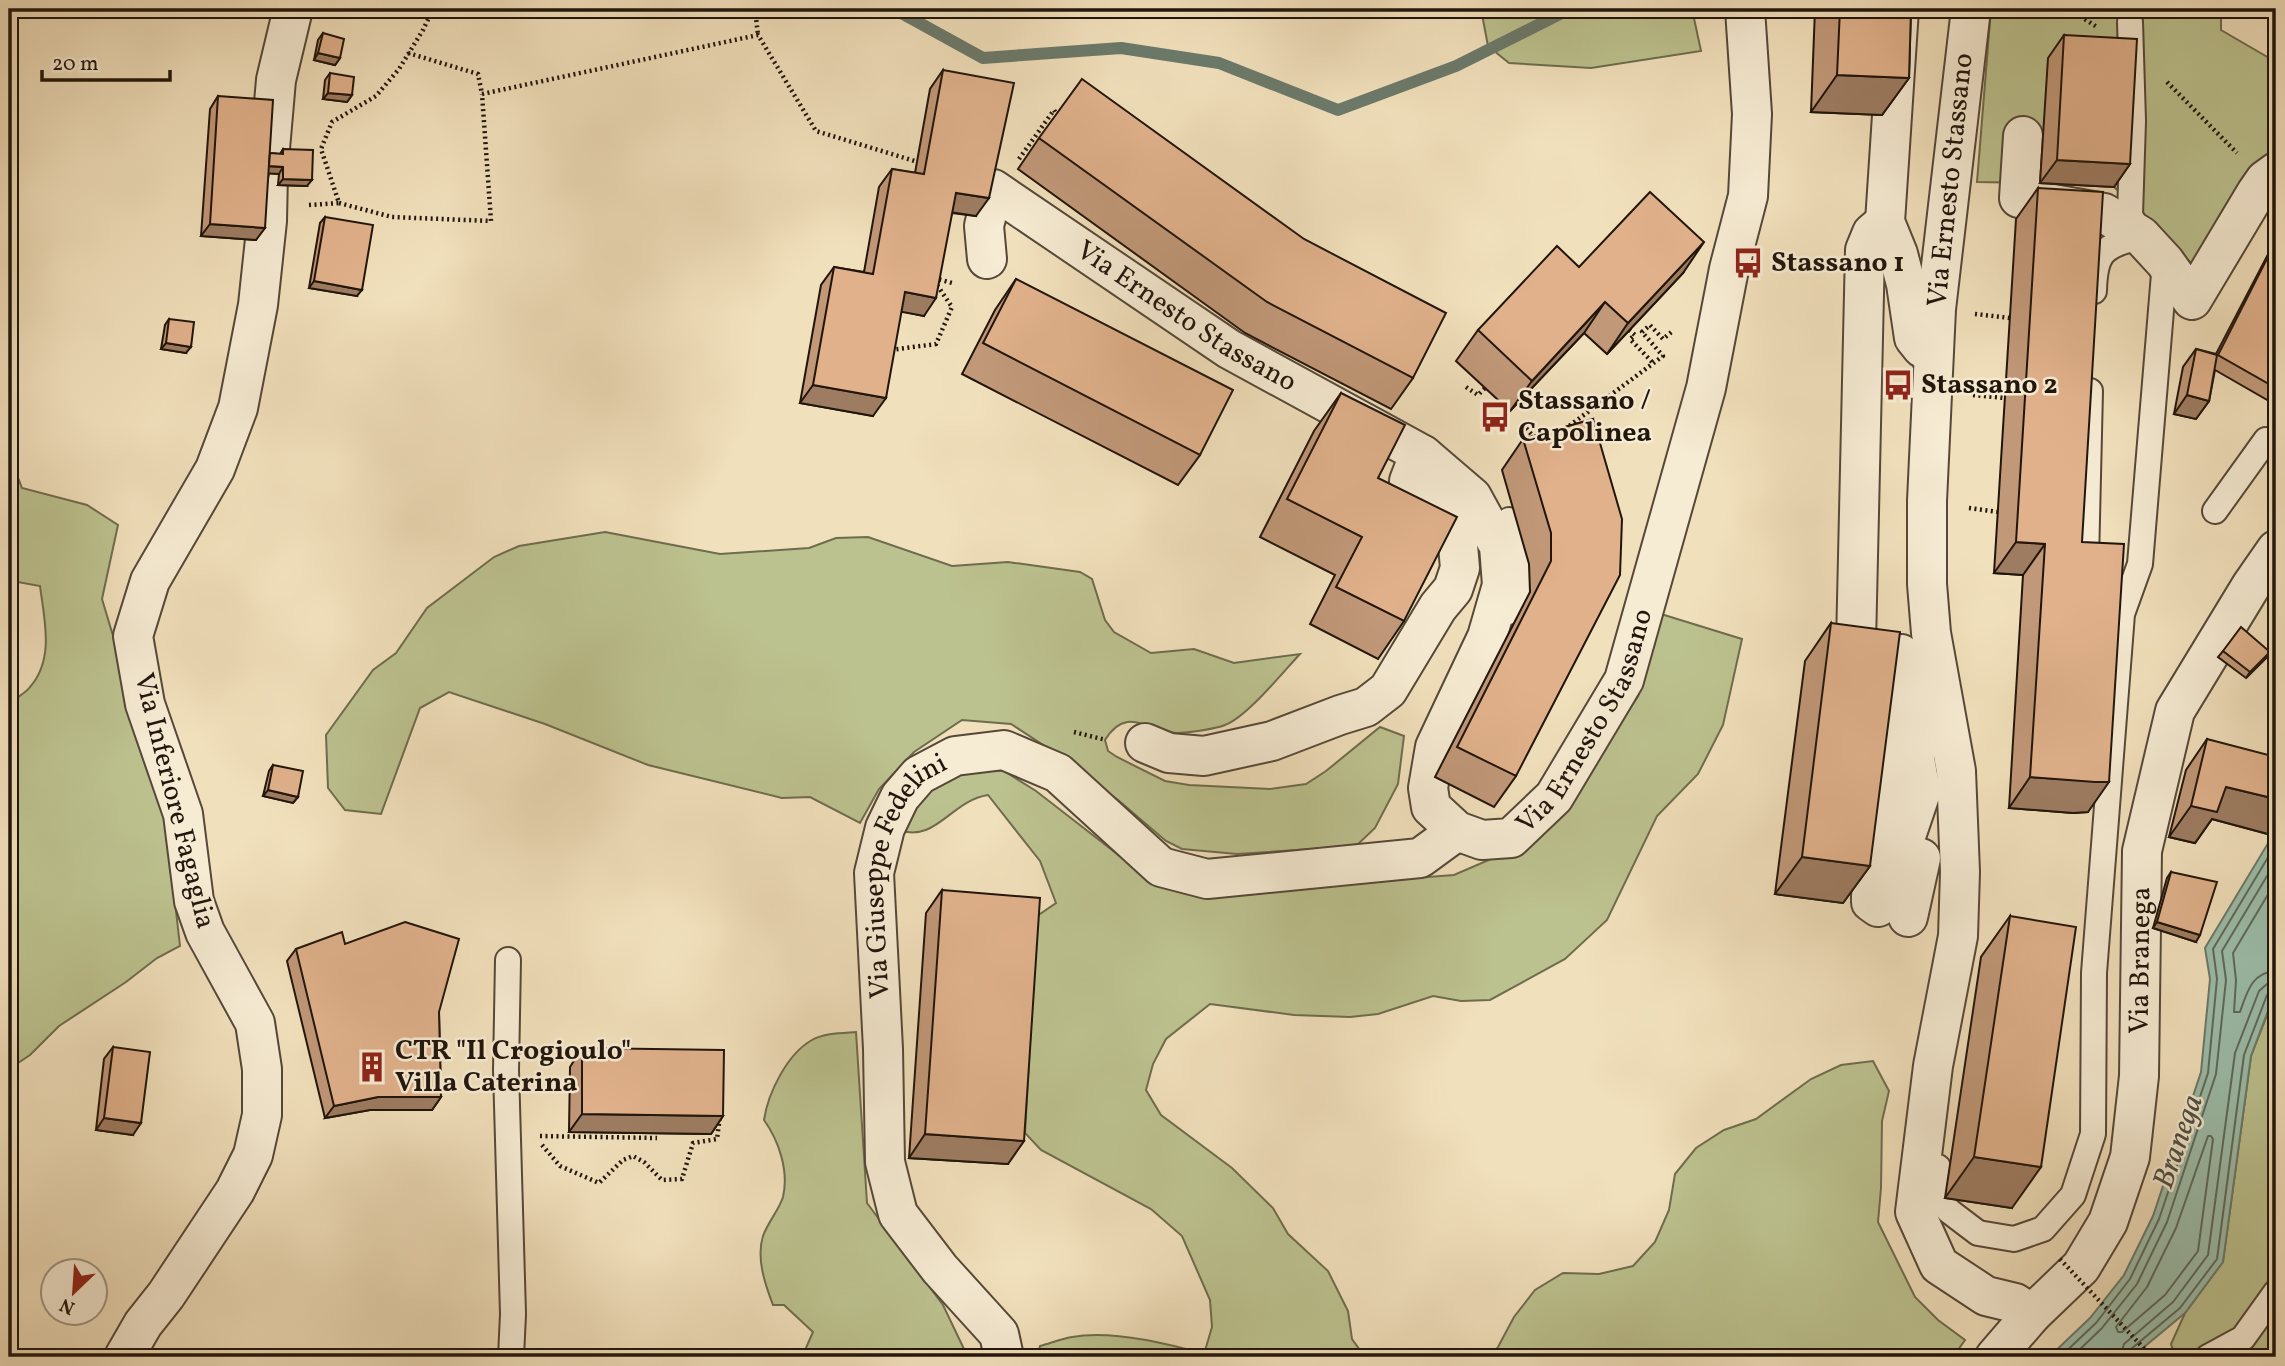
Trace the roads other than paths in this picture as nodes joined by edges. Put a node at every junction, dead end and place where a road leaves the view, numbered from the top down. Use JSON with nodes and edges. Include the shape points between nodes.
{"nodes":[{"id":1,"x":293,"y":9,"type":"edge"},
{"id":2,"x":1745,"y":9,"type":"edge"},
{"id":3,"x":1899,"y":9,"type":"edge"},
{"id":4,"x":1971,"y":9,"type":"edge"},
{"id":5,"x":2130,"y":22,"type":"dead end"},
{"id":6,"x":2023,"y":136,"type":"dead end"},
{"id":7,"x":2271,"y":176,"type":"edge"},
{"id":8,"x":1885,"y":222,"type":"junction"},
{"id":9,"x":2153,"y":249,"type":"junction"},
{"id":10,"x":987,"y":259,"type":"dead end"},
{"id":11,"x":2093,"y":308,"type":"edge"},
{"id":12,"x":1933,"y":352,"type":"junction"},
{"id":13,"x":2091,"y":363,"type":"edge"},
{"id":14,"x":2276,"y":440,"type":"edge"},
{"id":15,"x":1423,"y":455,"type":"junction"},
{"id":16,"x":2215,"y":511,"type":"dead end"},
{"id":17,"x":1509,"y":520,"type":"dead end"},
{"id":18,"x":2276,"y":550,"type":"edge"},
{"id":19,"x":2090,"y":574,"type":"edge"},
{"id":20,"x":1916,"y":643,"type":"junction"},
{"id":21,"x":1856,"y":644,"type":"edge"},
{"id":22,"x":1145,"y":743,"type":"dead end"},
{"id":23,"x":1428,"y":788,"type":"junction"},
{"id":24,"x":1921,"y":792,"type":"junction"},
{"id":25,"x":1457,"y":831,"type":"junction"},
{"id":26,"x":1908,"y":917,"type":"dead end"},
{"id":27,"x":508,"y":960,"type":"dead end"},
{"id":28,"x":1949,"y":1094,"type":"dead end"},
{"id":29,"x":2276,"y":1292,"type":"edge"},
{"id":30,"x":2032,"y":1314,"type":"junction"},
{"id":31,"x":124,"y":1357,"type":"edge"},
{"id":32,"x":511,"y":1357,"type":"edge"},
{"id":33,"x":1004,"y":1357,"type":"edge"},
{"id":34,"x":1995,"y":1357,"type":"edge"},
{"id":35,"x":2208,"y":1357,"type":"edge"}],
"edges":[{"from":1,"to":31,"type":"street","name":"Via Inferiore Fagaglia","via":[[276,80],[258,305],[238,408],[215,469],[150,581],[133,636],[145,704],[183,814],[194,901],[205,932],[255,1023],[262,1115],[253,1155],[235,1191]]},
{"from":2,"to":25,"type":"street","name":"Via Ernesto Stassano","via":[[1752,114],[1748,196],[1706,388],[1624,680],[1554,797],[1511,838],[1482,840]]},
{"from":3,"to":8,"type":"street","name":"Via Ernesto Stassano"},
{"from":4,"to":12,"type":"street","name":"Via Ernesto Stassano"},
{"from":5,"to":9,"type":"lane","via":[[2130,215]]},
{"from":6,"to":9,"type":"street","via":[[2019,198],[2104,213]]},
{"from":7,"to":9,"type":"street","via":[[2192,300]]},
{"from":8,"to":12,"type":"street","name":"Via Ernesto Stassano","via":[[1906,284],[1914,338]]},
{"from":8,"to":21,"type":"street","via":[[1872,233],[1865,250]]},
{"from":9,"to":11,"type":"lane","via":[[2110,246],[2095,267]]},
{"from":9,"to":28,"type":"lane","via":[[2140,564],[2122,614],[2094,973],[2093,1134],[2073,1195],[2043,1229],[2014,1239],[1978,1233],[1934,1194]]},
{"from":10,"to":15,"type":"street","name":"Via Ernesto Stassano","via":[[984,226],[993,189],[1228,349]]},
{"from":12,"to":20,"type":"street","name":"Via Ernesto Stassano","via":[[1927,584]]},
{"from":13,"to":19,"type":"lane","via":[[2086,549]]},
{"from":14,"to":16,"type":"lane","via":[[2266,440]]},
{"from":15,"to":22,"type":"street","via":[[1409,481],[1437,506],[1457,534],[1460,568],[1453,589],[1388,690],[1366,707],[1272,741],[1204,756],[1169,752]]},
{"from":15,"to":23,"type":"street","name":"Via Ernesto Stassano","via":[[1472,497],[1499,546],[1502,584],[1487,637],[1435,747]]},
{"from":17,"to":23,"type":"lane","via":[[1523,577]]},
{"from":18,"to":30,"type":"street","name":"Via Branega","via":[[2175,711],[2142,851],[2139,1076],[2130,1157],[2108,1222],[2081,1267]]},
{"from":20,"to":24,"type":"street","name":"Via Ernesto Stassano","via":[[1915,759]]},
{"from":20,"to":24,"type":"street","name":"Via Ernesto Stassano","via":[[1871,896],[1878,907],[1885,901]]},
{"from":20,"to":30,"type":"street","name":"Via Ernesto Stassano","via":[[1956,771],[1959,884],[1958,936],[1933,1066],[1915,1212],[1939,1265],[1986,1296],[2015,1303]]},
{"from":23,"to":25,"type":"street","name":"Via Ernesto Stassano","via":[[1431,807]]},
{"from":24,"to":26,"type":"street","name":"Via Ernesto Stassano","via":[[1924,846]]},
{"from":25,"to":33,"type":"street","name":"Via Giuseppe Fedelini","via":[[1420,859],[1207,879],[1161,867],[1058,773],[1004,750],[955,756],[919,775],[900,797],[885,828],[874,873],[885,1162],[898,1214],[999,1334]]},
{"from":27,"to":32,"type":"lane"},
{"from":29,"to":35,"type":"lane","via":[[2243,1338]]},
{"from":30,"to":34,"type":"street","name":"Via Branega"}]}
